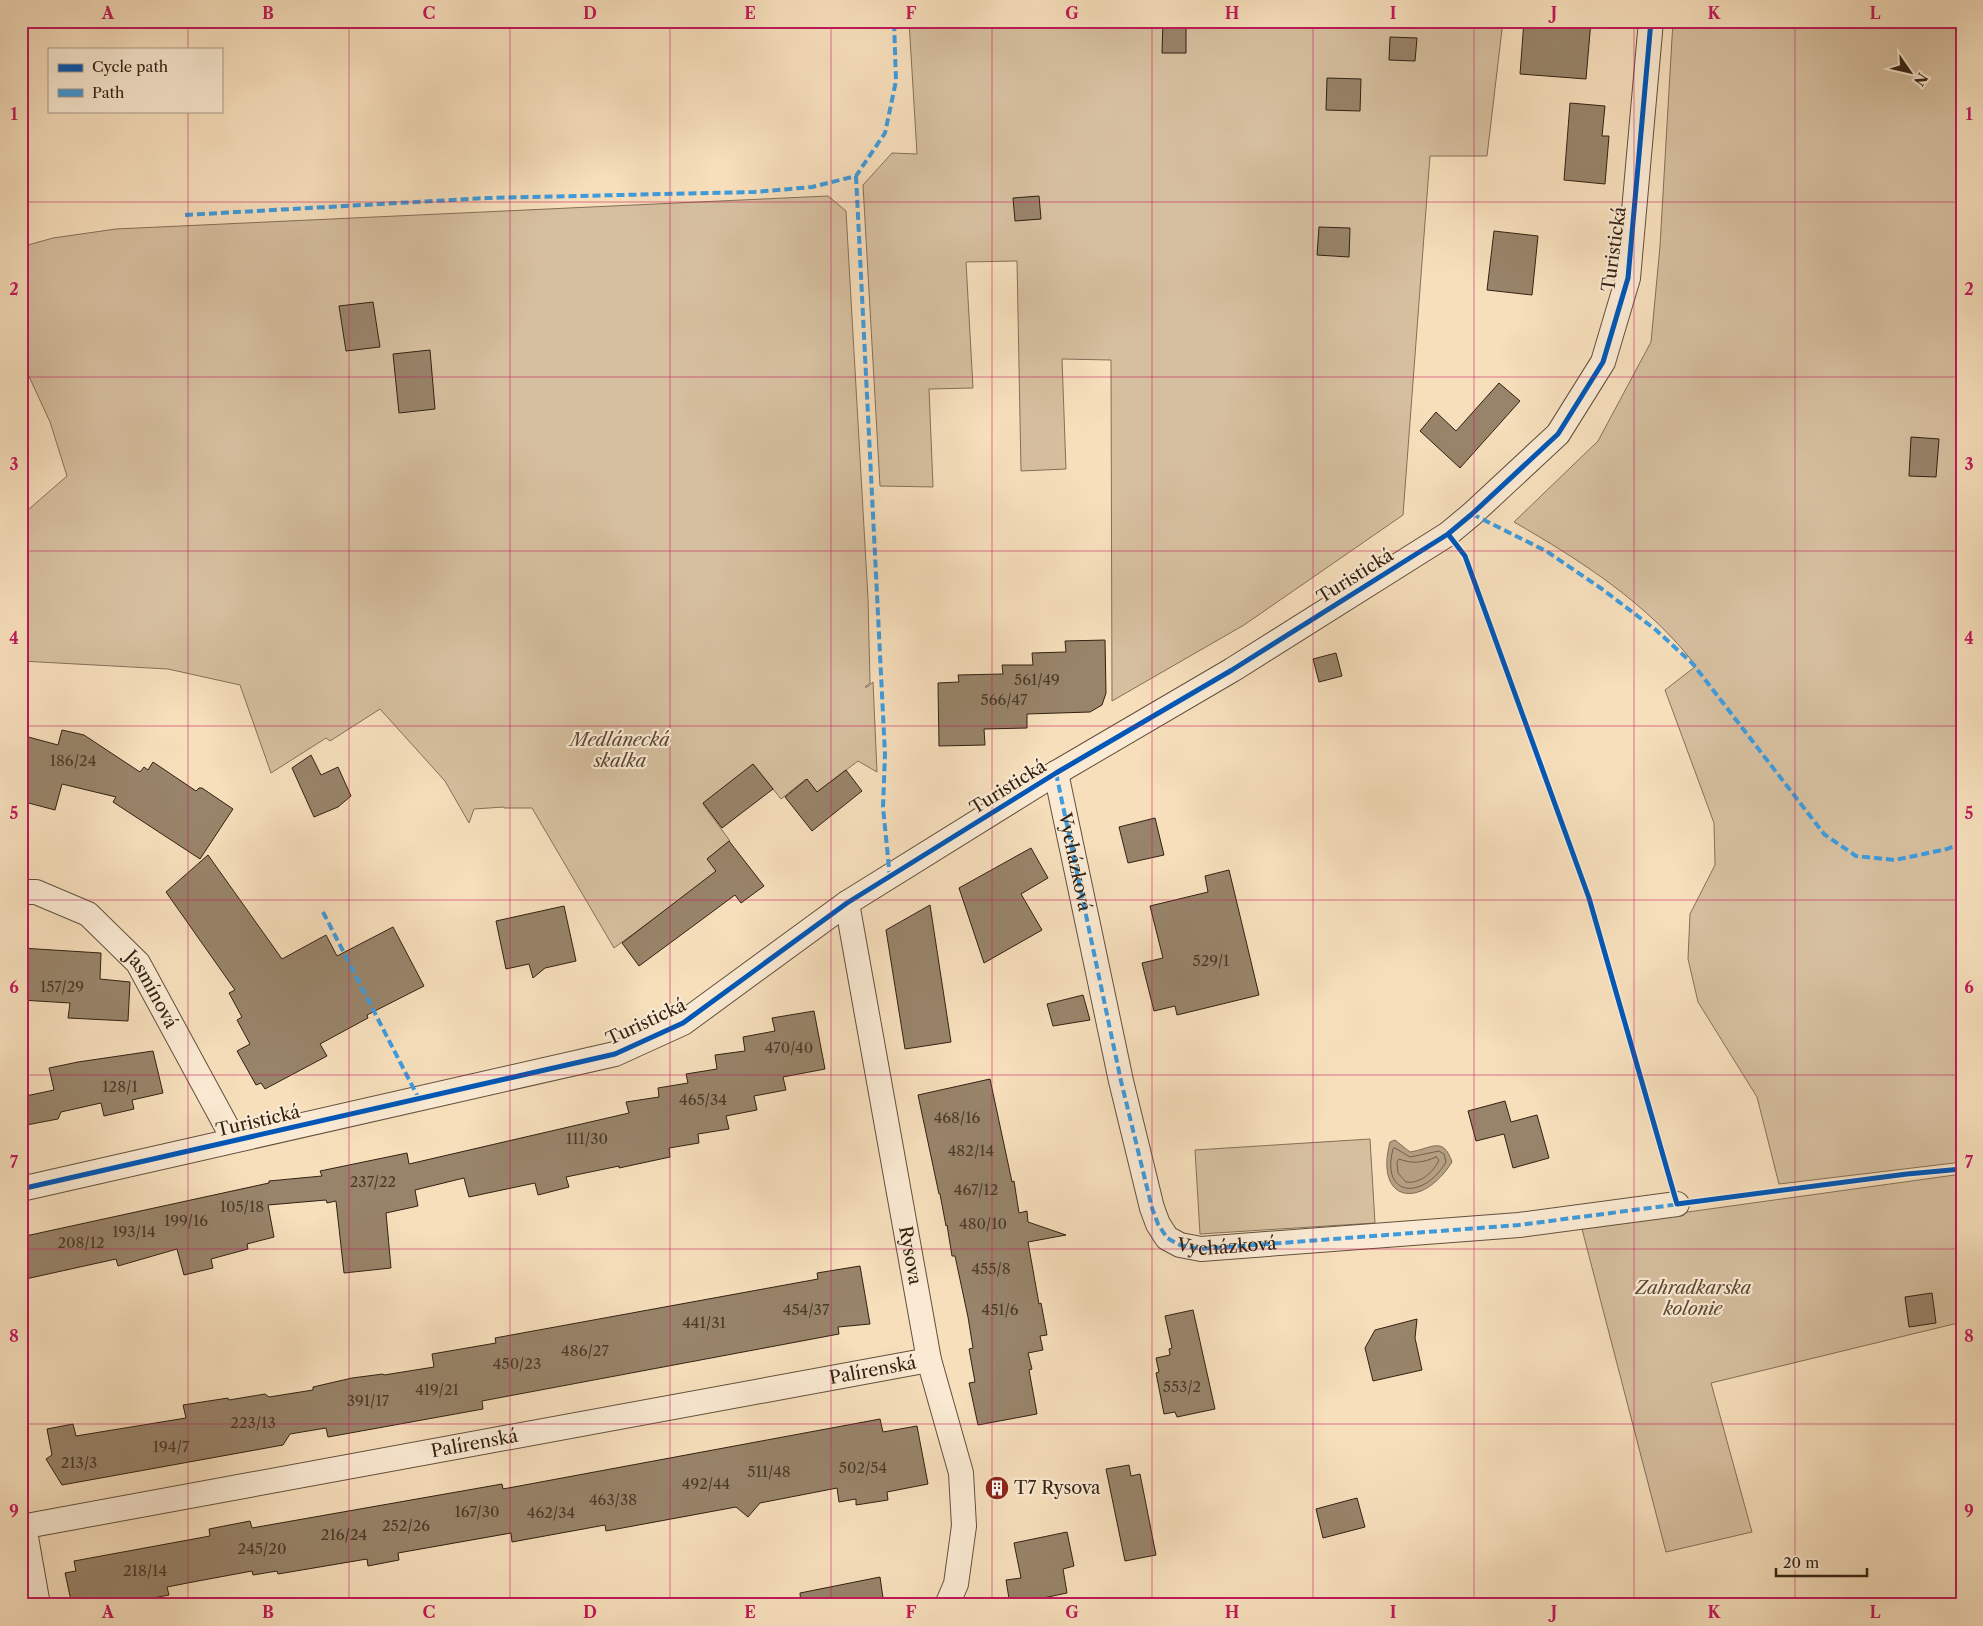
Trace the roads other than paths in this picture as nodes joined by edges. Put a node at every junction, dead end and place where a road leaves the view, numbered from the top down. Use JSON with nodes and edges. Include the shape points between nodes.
{"nodes":[{"id":1,"x":1650,"y":21,"type":"edge"},
{"id":2,"x":1056,"y":773,"type":"junction"},
{"id":3,"x":21,"y":892,"type":"edge"},
{"id":4,"x":847,"y":903,"type":"junction"},
{"id":5,"x":234,"y":1140,"type":"junction"},
{"id":6,"x":21,"y":1189,"type":"edge"},
{"id":7,"x":1677,"y":1204,"type":"dead end"},
{"id":8,"x":929,"y":1360,"type":"junction"},
{"id":9,"x":23,"y":1526,"type":"edge"},
{"id":10,"x":38,"y":1605,"type":"edge"},
{"id":11,"x":947,"y":1605,"type":"edge"}],
"edges":[{"from":1,"to":2,"type":"street","name":"Turistická","via":[[1628,278],[1603,362],[1558,434],[1448,534],[1232,670]]},
{"from":2,"to":4,"type":"street","name":"Turistická"},
{"from":2,"to":7,"type":"street","name":"Vycházková","via":[[1128,1109],[1152,1208],[1167,1238],[1180,1245],[1201,1249],[1519,1226]]},
{"from":3,"to":5,"type":"street","name":"Jasmínová","via":[[36,892],[88,914],[138,963]]},
{"from":4,"to":5,"type":"street","name":"Turistická","via":[[683,1023],[615,1054]]},
{"from":4,"to":8,"type":"street","name":"Rysova"},
{"from":5,"to":6,"type":"street","name":"Turistická"},
{"from":8,"to":9,"type":"street","name":"Palírenská"},
{"from":8,"to":11,"type":"street","name":"Rysova","via":[[961,1473],[964,1526],[956,1584]]},
{"from":9,"to":10,"type":"street"}]}
